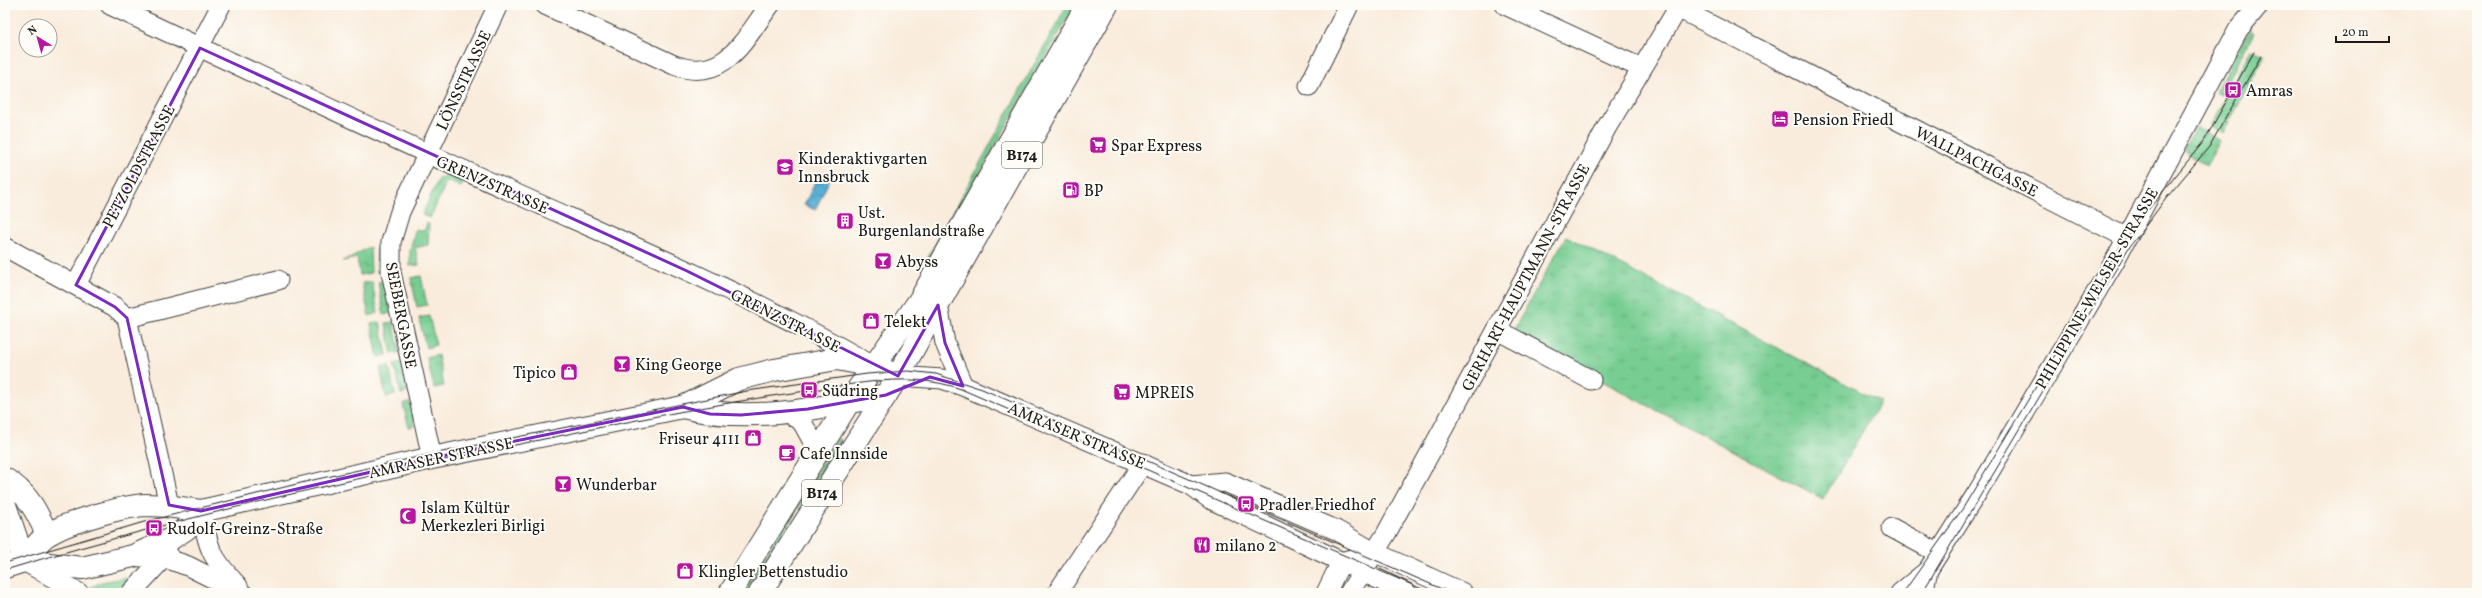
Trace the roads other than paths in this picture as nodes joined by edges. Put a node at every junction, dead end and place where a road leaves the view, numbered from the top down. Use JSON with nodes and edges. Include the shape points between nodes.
{"nodes":[{"id":1,"x":110,"y":5,"type":"edge"},
{"id":2,"x":221,"y":5,"type":"edge"},
{"id":3,"x":498,"y":5,"type":"edge"},
{"id":4,"x":545,"y":5,"type":"edge"},
{"id":5,"x":770,"y":5,"type":"edge"},
{"id":6,"x":1086,"y":5,"type":"edge"},
{"id":7,"x":1107,"y":5,"type":"edge"},
{"id":8,"x":1350,"y":5,"type":"edge"},
{"id":9,"x":1505,"y":5,"type":"edge"},
{"id":10,"x":2259,"y":5,"type":"edge"},
{"id":11,"x":1679,"y":6,"type":"edge"},
{"id":12,"x":200,"y":48,"type":"junction"},
{"id":13,"x":1641,"y":68,"type":"junction"},
{"id":14,"x":1309,"y":86,"type":"dead end"},
{"id":15,"x":428,"y":154,"type":"junction"},
{"id":16,"x":2127,"y":238,"type":"junction"},
{"id":17,"x":5,"y":247,"type":"edge"},
{"id":18,"x":278,"y":280,"type":"dead end"},
{"id":19,"x":76,"y":285,"type":"junction"},
{"id":20,"x":938,"y":305,"type":"junction"},
{"id":21,"x":127,"y":318,"type":"junction"},
{"id":22,"x":1497,"y":330,"type":"junction"},
{"id":23,"x":874,"y":366,"type":"junction"},
{"id":24,"x":898,"y":376,"type":"junction"},
{"id":25,"x":930,"y":377,"type":"junction"},
{"id":26,"x":1591,"y":380,"type":"dead end"},
{"id":27,"x":963,"y":386,"type":"junction"},
{"id":28,"x":886,"y":395,"type":"junction"},
{"id":29,"x":849,"y":402,"type":"junction"},
{"id":30,"x":683,"y":407,"type":"junction"},
{"id":31,"x":786,"y":412,"type":"junction"},
{"id":32,"x":818,"y":451,"type":"junction"},
{"id":33,"x":432,"y":458,"type":"junction"},
{"id":34,"x":1143,"y":463,"type":"junction"},
{"id":35,"x":5,"y":479,"type":"edge"},
{"id":36,"x":1191,"y":484,"type":"junction"},
{"id":37,"x":5,"y":505,"type":"edge"},
{"id":38,"x":169,"y":506,"type":"junction"},
{"id":39,"x":201,"y":511,"type":"junction"},
{"id":40,"x":186,"y":528,"type":"junction"},
{"id":41,"x":1892,"y":528,"type":"dead end"},
{"id":42,"x":47,"y":534,"type":"junction"},
{"id":43,"x":1374,"y":552,"type":"junction"},
{"id":44,"x":1938,"y":553,"type":"junction"},
{"id":45,"x":133,"y":556,"type":"junction"},
{"id":46,"x":163,"y":558,"type":"junction"},
{"id":47,"x":1341,"y":562,"type":"junction"},
{"id":48,"x":15,"y":564,"type":"edge"},
{"id":49,"x":1928,"y":570,"type":"junction"},
{"id":50,"x":1362,"y":573,"type":"junction"},
{"id":51,"x":80,"y":593,"type":"edge"},
{"id":52,"x":131,"y":593,"type":"edge"},
{"id":53,"x":244,"y":593,"type":"edge"},
{"id":54,"x":730,"y":593,"type":"edge"},
{"id":55,"x":760,"y":593,"type":"edge"},
{"id":56,"x":1057,"y":593,"type":"edge"},
{"id":57,"x":1326,"y":593,"type":"edge"},
{"id":58,"x":1349,"y":593,"type":"edge"},
{"id":59,"x":1407,"y":593,"type":"edge"},
{"id":60,"x":1463,"y":593,"type":"edge"},
{"id":61,"x":1900,"y":593,"type":"edge"},
{"id":62,"x":1923,"y":593,"type":"edge"}],
"edges":[{"from":1,"to":12,"type":"street","name":"GRENZSTRASSE"},
{"from":2,"to":12,"type":"street","name":"PETZOLDSTRASSE"},
{"from":3,"to":15,"type":"street","name":"LÖNSSTRASSE"},
{"from":4,"to":5,"type":"street","via":[[674,65],[684,69],[703,70],[720,65],[732,56]]},
{"from":6,"to":23,"type":"street","number":"B174","via":[[943,261],[908,318]]},
{"from":7,"to":20,"type":"street","number":"B174"},
{"from":8,"to":14,"type":"street"},
{"from":9,"to":13,"type":"street"},
{"from":10,"to":16,"type":"street","name":"PHILIPPINE-WELSER-STRASSE","via":[[2238,30]]},
{"from":11,"to":13,"type":"street","name":"GERHART-HAUPTMANN-STRASSE"},
{"from":11,"to":16,"type":"street","name":"WALLPACHGASSE"},
{"from":12,"to":15,"type":"street","name":"GRENZSTRASSE"},
{"from":12,"to":19,"type":"street","name":"PETZOLDSTRASSE"},
{"from":13,"to":22,"type":"street","name":"GERHART-HAUPTMANN-STRASSE"},
{"from":15,"to":23,"type":"street","name":"GRENZSTRASSE","via":[[694,275],[831,341]]},
{"from":15,"to":33,"type":"street","name":"SEEBERGASSE","via":[[400,212],[389,257],[390,272]]},
{"from":16,"to":44,"type":"street","name":"PHILIPPINE-WELSER-STRASSE","via":[[2000,454]]},
{"from":17,"to":19,"type":"street"},
{"from":18,"to":21,"type":"street"},
{"from":19,"to":21,"type":"street","via":[[115,307]]},
{"from":20,"to":24,"type":"street","number":"B174"},
{"from":20,"to":27,"type":"street","via":[[945,343]]},
{"from":21,"to":38,"type":"street"},
{"from":22,"to":26,"type":"street"},
{"from":22,"to":43,"type":"street","name":"GERHART-HAUPTMANN-STRASSE","via":[[1390,528]]},
{"from":23,"to":24,"type":"street","name":"AMRASER STRASSE"},
{"from":23,"to":29,"type":"street","number":"B174"},
{"from":23,"to":30,"type":"street","name":"AMRASER STRASSE","via":[[837,359],[774,370],[739,379]]},
{"from":24,"to":25,"type":"street","name":"AMRASER STRASSE"},
{"from":24,"to":28,"type":"street","number":"B174"},
{"from":25,"to":27,"type":"street","name":"AMRASER STRASSE"},
{"from":25,"to":28,"type":"street","name":"AMRASER STRASSE"},
{"from":27,"to":34,"type":"street","name":"AMRASER STRASSE"},
{"from":28,"to":29,"type":"street","name":"AMRASER STRASSE"},
{"from":28,"to":55,"type":"street","number":"B174"},
{"from":29,"to":31,"type":"street","name":"AMRASER STRASSE"},
{"from":29,"to":32,"type":"street","number":"B174"},
{"from":30,"to":31,"type":"street","name":"AMRASER STRASSE","via":[[710,414],[735,416]]},
{"from":30,"to":33,"type":"street","name":"AMRASER STRASSE"},
{"from":31,"to":32,"type":"street","via":[[802,422]]},
{"from":32,"to":54,"type":"street","number":"B174"},
{"from":33,"to":39,"type":"street","name":"AMRASER STRASSE"},
{"from":34,"to":36,"type":"street","name":"AMRASER STRASSE"},
{"from":34,"to":56,"type":"street"},
{"from":35,"to":42,"type":"street","via":[[17,487],[33,505]]},
{"from":36,"to":43,"type":"street","name":"AMRASER STRASSE","via":[[1224,482],[1336,530]]},
{"from":36,"to":47,"type":"street","name":"AMRASER STRASSE","via":[[1210,500]]},
{"from":37,"to":48,"type":"street"},
{"from":38,"to":39,"type":"street","name":"AMRASER STRASSE"},
{"from":38,"to":42,"type":"street","name":"AMRASER STRASSE","via":[[144,505],[105,514]]},
{"from":39,"to":40,"type":"street"},
{"from":39,"to":53,"type":"street","via":[[207,544],[214,559]]},
{"from":40,"to":45,"type":"street","via":[[157,547]]},
{"from":40,"to":46,"type":"street"},
{"from":41,"to":44,"type":"street"},
{"from":42,"to":48,"type":"street","name":"AMRASER STRASSE"},
{"from":43,"to":47,"type":"street"},
{"from":43,"to":50,"type":"street","name":"GERHART-HAUPTMANN-STRASSE"},
{"from":43,"to":60,"type":"street","name":"AMRASER STRASSE"},
{"from":44,"to":49,"type":"street","name":"PHILIPPINE-WELSER-STRASSE"},
{"from":45,"to":46,"type":"street"},
{"from":45,"to":48,"type":"street","via":[[82,568]]},
{"from":46,"to":52,"type":"street"},
{"from":46,"to":53,"type":"street","via":[[188,566]]},
{"from":47,"to":50,"type":"street","name":"AMRASER STRASSE"},
{"from":47,"to":57,"type":"street"},
{"from":48,"to":51,"type":"street"},
{"from":49,"to":61,"type":"street","name":"PHILIPPINE-WELSER-STRASSE"},
{"from":49,"to":62,"type":"street","name":"PHILIPPINE-WELSER-STRASSE"},
{"from":50,"to":58,"type":"street","name":"GERHART-HAUPTMANN-STRASSE"},
{"from":50,"to":59,"type":"street","name":"AMRASER STRASSE"}]}
